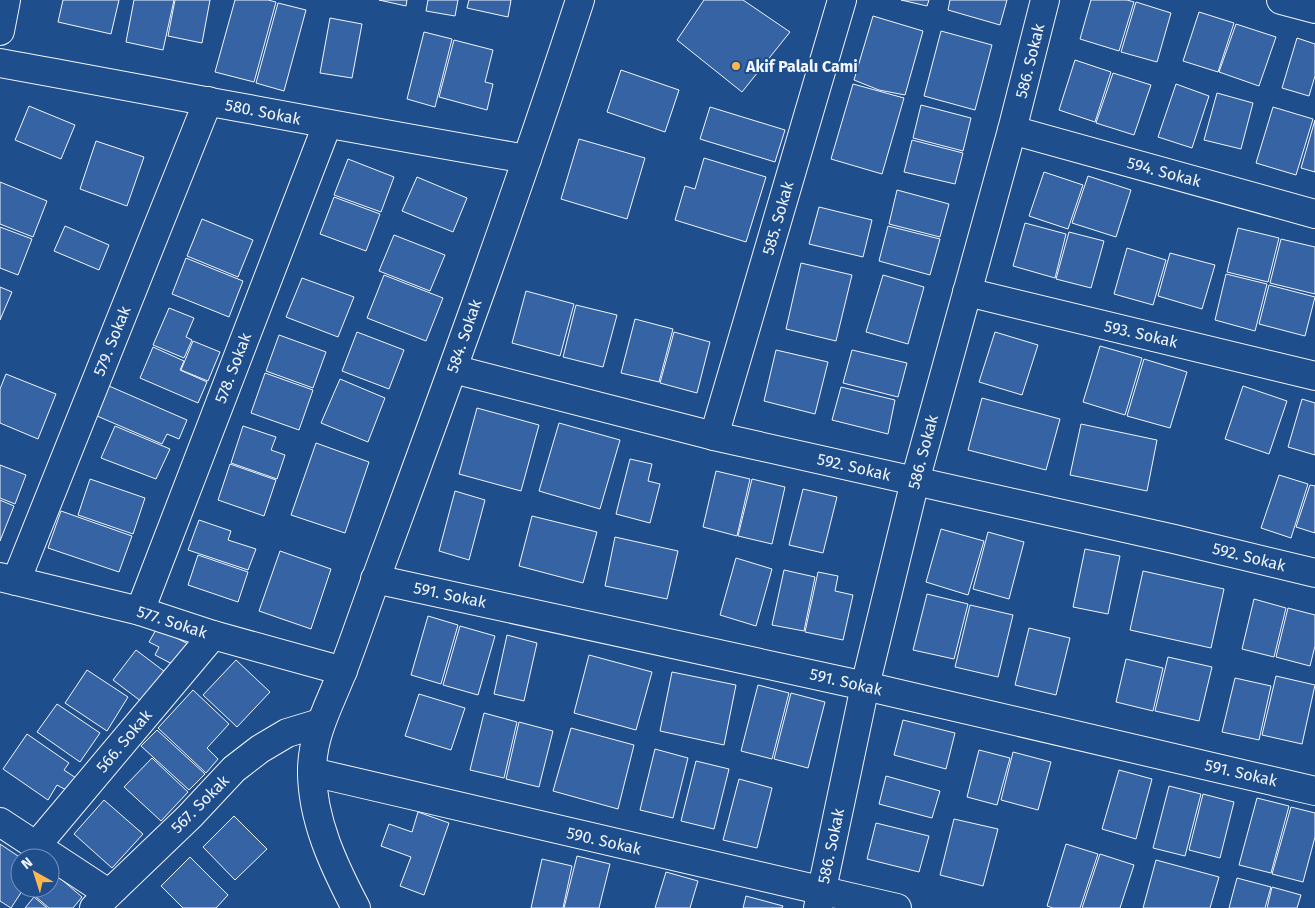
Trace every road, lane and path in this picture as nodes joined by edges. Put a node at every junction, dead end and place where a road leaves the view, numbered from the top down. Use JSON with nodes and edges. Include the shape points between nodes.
{"nodes":[{"id":1,"x":6,"y":0,"type":"edge"},
{"id":2,"x":580,"y":0,"type":"edge"},
{"id":3,"x":842,"y":0,"type":"edge"},
{"id":4,"x":1045,"y":0,"type":"edge"},
{"id":5,"x":1281,"y":0,"type":"edge"},
{"id":6,"x":1315,"y":9,"type":"edge"},
{"id":7,"x":0,"y":31,"type":"edge"},
{"id":8,"x":0,"y":63,"type":"edge"},
{"id":9,"x":208,"y":101,"type":"junction"},
{"id":10,"x":327,"y":124,"type":"junction"},
{"id":11,"x":1012,"y":130,"type":"junction"},
{"id":12,"x":527,"y":159,"type":"junction"},
{"id":13,"x":1315,"y":214,"type":"edge"},
{"id":14,"x":967,"y":292,"type":"junction"},
{"id":15,"x":453,"y":369,"type":"junction"},
{"id":16,"x":1315,"y":376,"type":"edge"},
{"id":17,"x":714,"y":436,"type":"junction"},
{"id":18,"x":915,"y":481,"type":"junction"},
{"id":19,"x":1315,"y":573,"type":"edge"},
{"id":20,"x":8,"y":579,"type":"edge"},
{"id":21,"x":376,"y":579,"type":"junction"},
{"id":22,"x":140,"y":611,"type":"junction"},
{"id":23,"x":213,"y":635,"type":"junction"},
{"id":24,"x":343,"y":671,"type":"junction"},
{"id":25,"x":865,"y":686,"type":"junction"},
{"id":26,"x":320,"y":723,"type":"junction"},
{"id":27,"x":312,"y":772,"type":"junction"},
{"id":28,"x":1315,"y":791,"type":"edge"},
{"id":29,"x":0,"y":822,"type":"edge"},
{"id":30,"x":36,"y":846,"type":"junction"},
{"id":31,"x":820,"y":900,"type":"edge"},
{"id":32,"x":101,"y":901,"type":"edge"},
{"id":33,"x":355,"y":907,"type":"edge"},
{"id":34,"x":897,"y":908,"type":"edge"}],
"edges":[{"from":1,"to":7,"type":"street"},
{"from":2,"to":12,"type":"street","name":"584. Sokak"},
{"from":3,"to":17,"type":"street","name":"585. Sokak"},
{"from":4,"to":11,"type":"street","name":"586. Sokak"},
{"from":5,"to":6,"type":"street"},
{"from":8,"to":9,"type":"street","name":"580. Sokak"},
{"from":9,"to":10,"type":"street","name":"580. Sokak"},
{"from":9,"to":20,"type":"street","name":"579. Sokak"},
{"from":10,"to":12,"type":"street","name":"580. Sokak"},
{"from":10,"to":22,"type":"street","name":"578. Sokak"},
{"from":11,"to":13,"type":"street","name":"594. Sokak"},
{"from":11,"to":14,"type":"street","name":"586. Sokak"},
{"from":12,"to":15,"type":"street","name":"584. Sokak"},
{"from":14,"to":16,"type":"street","name":"593. Sokak"},
{"from":14,"to":18,"type":"street","name":"586. Sokak"},
{"from":15,"to":17,"type":"street","name":"592. Sokak"},
{"from":15,"to":21,"type":"street","name":"584. Sokak"},
{"from":17,"to":18,"type":"street","name":"592. Sokak"},
{"from":18,"to":19,"type":"street","name":"592. Sokak"},
{"from":18,"to":25,"type":"street","name":"586. Sokak"},
{"from":20,"to":22,"type":"street","name":"577. Sokak"},
{"from":21,"to":24,"type":"street","name":"584. Sokak"},
{"from":21,"to":25,"type":"street","name":"591. Sokak"},
{"from":22,"to":23,"type":"street","name":"577. Sokak"},
{"from":23,"to":24,"type":"street","name":"577. Sokak"},
{"from":23,"to":30,"type":"street","name":"566. Sokak"},
{"from":24,"to":26,"type":"street","name":"584. Sokak"},
{"from":25,"to":28,"type":"street","name":"591. Sokak"},
{"from":25,"to":31,"type":"street","name":"586. Sokak"},
{"from":26,"to":27,"type":"street","name":"584. Sokak"},
{"from":26,"to":32,"type":"street","name":"567. Sokak","via":[[287,733],[234,769]]},
{"from":27,"to":31,"type":"street","name":"590. Sokak"},
{"from":27,"to":33,"type":"street","name":"584. Sokak","via":[[316,811],[328,848]]},
{"from":29,"to":30,"type":"street"},
{"from":30,"to":32,"type":"street"},
{"from":31,"to":34,"type":"street","name":"590. Sokak"}]}
